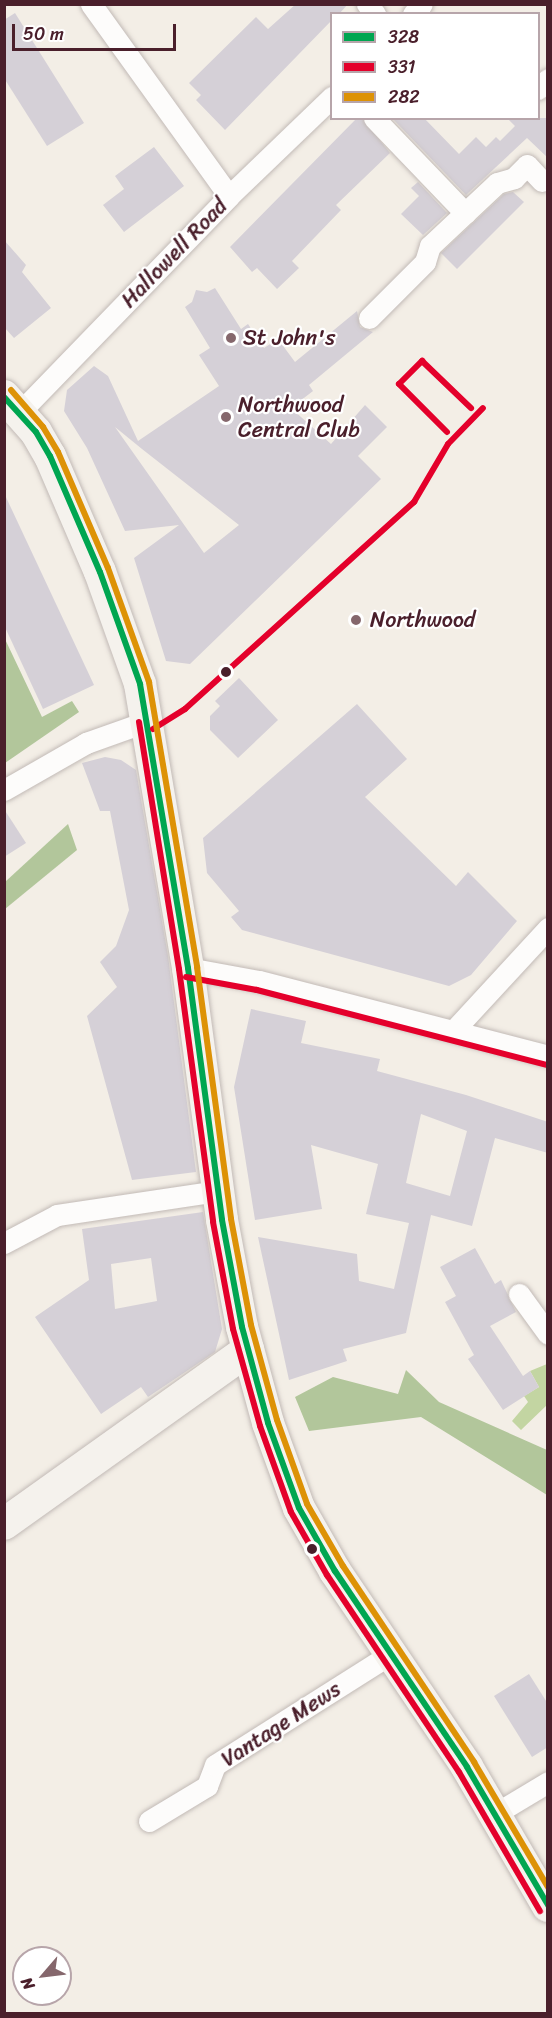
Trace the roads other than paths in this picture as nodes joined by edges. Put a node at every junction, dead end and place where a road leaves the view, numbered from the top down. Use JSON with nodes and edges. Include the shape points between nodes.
{"nodes":[{"id":1,"x":91,"y":4,"type":"edge"},
{"id":2,"x":330,"y":99,"type":"edge"},
{"id":3,"x":376,"y":120,"type":"edge"},
{"id":4,"x":542,"y":181,"type":"dead end"},
{"id":5,"x":229,"y":196,"type":"junction"},
{"id":6,"x":465,"y":213,"type":"junction"},
{"id":7,"x":369,"y":318,"type":"dead end"},
{"id":8,"x":12,"y":405,"type":"edge"},
{"id":9,"x":148,"y":721,"type":"junction"},
{"id":10,"x":4,"y":790,"type":"edge"},
{"id":11,"x":548,"y":928,"type":"edge"},
{"id":12,"x":188,"y":968,"type":"junction"},
{"id":13,"x":454,"y":1029,"type":"junction"},
{"id":14,"x":548,"y":1056,"type":"edge"},
{"id":15,"x":218,"y":1191,"type":"junction"},
{"id":16,"x":4,"y":1243,"type":"edge"},
{"id":17,"x":519,"y":1294,"type":"dead end"},
{"id":18,"x":548,"y":1334,"type":"edge"},
{"id":19,"x":248,"y":1350,"type":"junction"},
{"id":20,"x":4,"y":1524,"type":"edge"},
{"id":21,"x":392,"y":1653,"type":"junction"},
{"id":22,"x":548,"y":1782,"type":"edge"},
{"id":23,"x":493,"y":1815,"type":"junction"},
{"id":24,"x":149,"y":1821,"type":"dead end"},
{"id":25,"x":548,"y":1906,"type":"edge"}],
"edges":[{"from":1,"to":5,"type":"street"},
{"from":2,"to":5,"type":"street","name":"Hallowell Road"},
{"from":3,"to":6,"type":"street"},
{"from":4,"to":6,"type":"street","via":[[527,165],[514,178],[497,183]]},
{"from":5,"to":8,"type":"street","name":"Hallowell Road"},
{"from":6,"to":7,"type":"street","via":[[430,246],[425,262]]},
{"from":8,"to":9,"type":"main road","via":[[45,448],[73,506],[132,656]]},
{"from":9,"to":10,"type":"street","via":[[86,743]]},
{"from":9,"to":12,"type":"main road"},
{"from":11,"to":13,"type":"street"},
{"from":12,"to":13,"type":"street","via":[[251,979]]},
{"from":12,"to":15,"type":"main road"},
{"from":13,"to":14,"type":"street"},
{"from":15,"to":16,"type":"street","via":[[57,1215]]},
{"from":15,"to":19,"type":"main road"},
{"from":17,"to":18,"type":"street"},
{"from":19,"to":20,"type":"main road"},
{"from":19,"to":21,"type":"main road","via":[[268,1423],[299,1508],[335,1571]]},
{"from":21,"to":23,"type":"main road"},
{"from":21,"to":24,"type":"street","name":"Vantage Mews","via":[[215,1765],[207,1786]]},
{"from":22,"to":23,"type":"street"},
{"from":23,"to":25,"type":"main road"}]}
